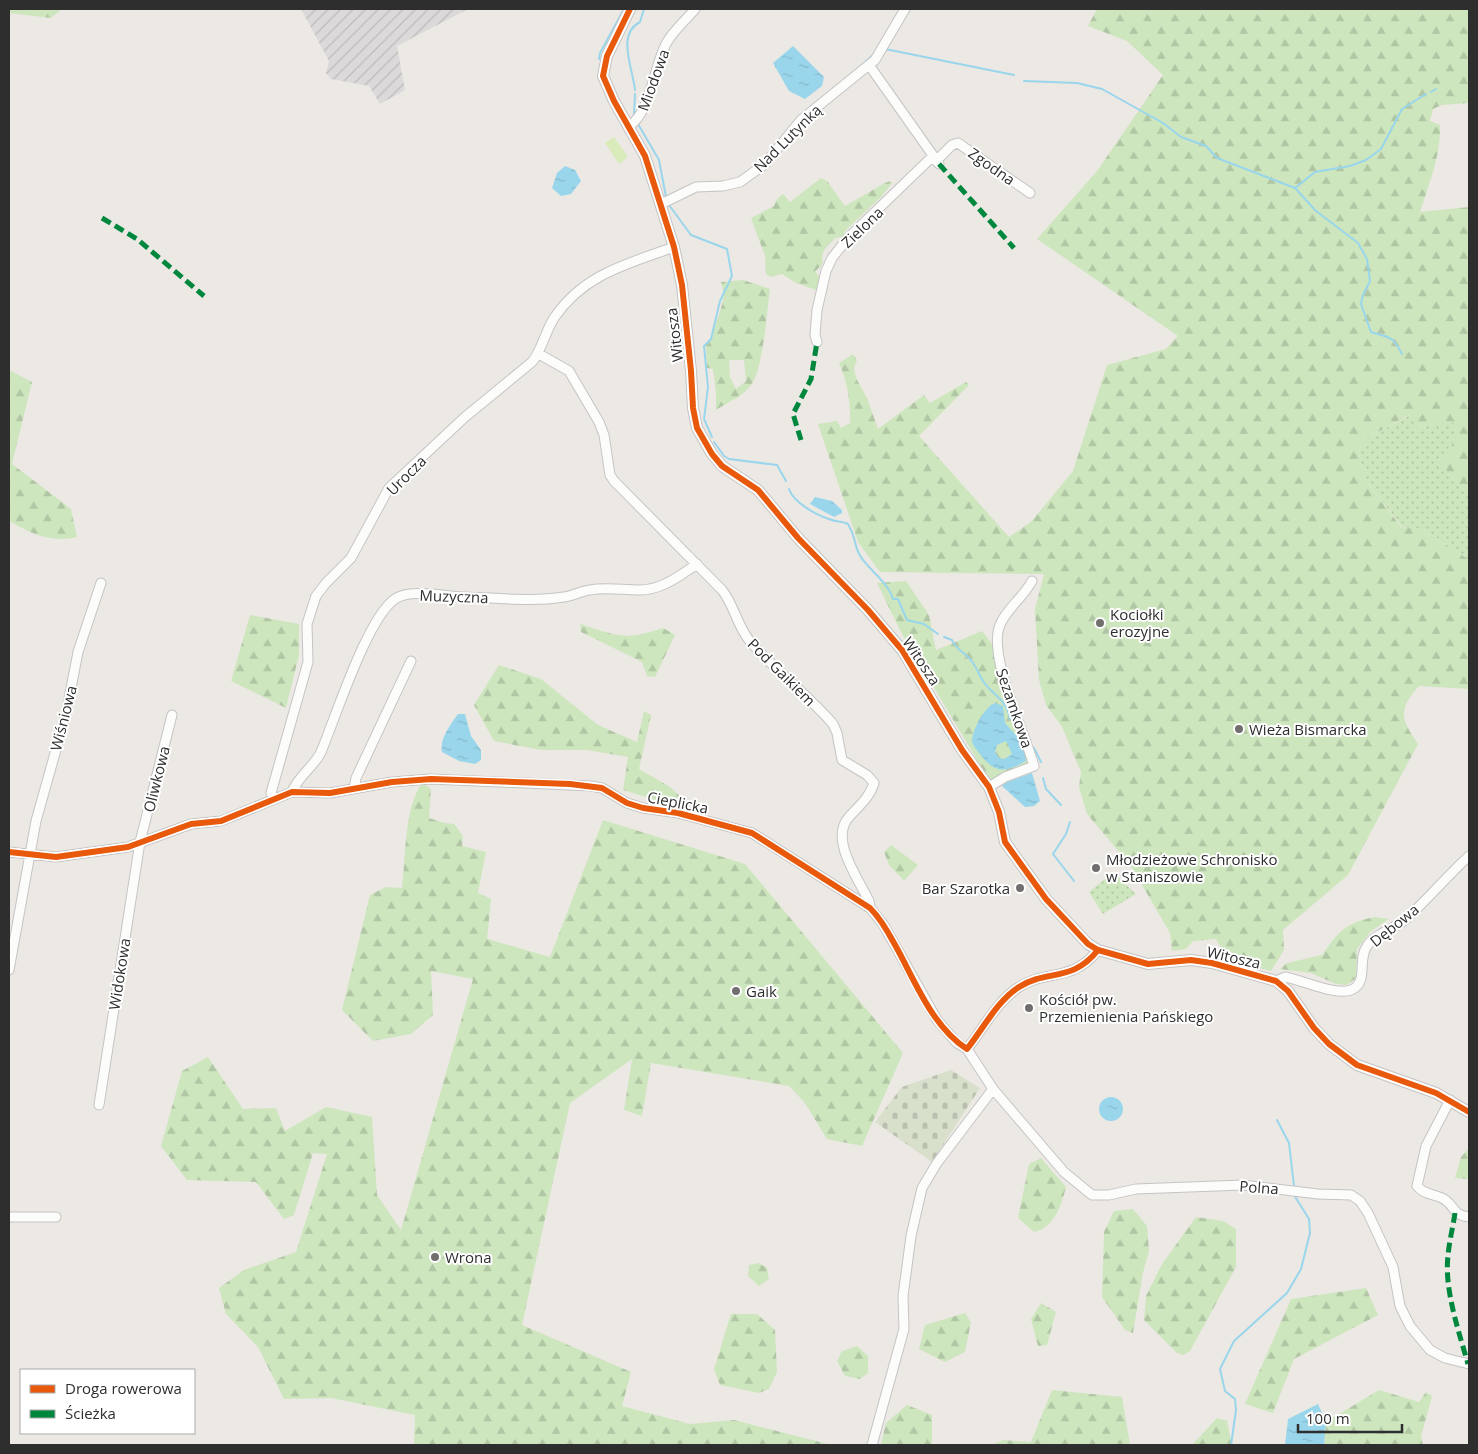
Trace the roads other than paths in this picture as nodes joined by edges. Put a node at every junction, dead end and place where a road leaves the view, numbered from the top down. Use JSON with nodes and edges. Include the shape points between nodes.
{"nodes":[{"id":1,"x":630,"y":9,"type":"edge"},
{"id":2,"x":695,"y":9,"type":"edge"},
{"id":3,"x":905,"y":9,"type":"edge"},
{"id":4,"x":869,"y":65,"type":"junction"},
{"id":5,"x":629,"y":126,"type":"junction"},
{"id":6,"x":952,"y":145,"type":"joint"},
{"id":7,"x":936,"y":160,"type":"junction"},
{"id":8,"x":1030,"y":193,"type":"dead end"},
{"id":9,"x":661,"y":204,"type":"junction"},
{"id":10,"x":674,"y":247,"type":"junction"},
{"id":11,"x":817,"y":342,"type":"dead end"},
{"id":12,"x":539,"y":354,"type":"junction"},
{"id":13,"x":697,"y":564,"type":"junction"},
{"id":14,"x":1032,"y":581,"type":"dead end"},
{"id":15,"x":101,"y":583,"type":"dead end"},
{"id":16,"x":411,"y":661,"type":"dead end"},
{"id":17,"x":172,"y":715,"type":"dead end"},
{"id":18,"x":989,"y":787,"type":"junction"},
{"id":19,"x":354,"y":789,"type":"junction"},
{"id":20,"x":292,"y":792,"type":"junction"},
{"id":21,"x":274,"y":798,"type":"junction"},
{"id":22,"x":140,"y":842,"type":"junction"},
{"id":23,"x":9,"y":852,"type":"edge"},
{"id":24,"x":30,"y":854,"type":"junction"},
{"id":25,"x":1469,"y":856,"type":"edge"},
{"id":26,"x":870,"y":908,"type":"junction"},
{"id":27,"x":1098,"y":950,"type":"junction"},
{"id":28,"x":9,"y":970,"type":"edge"},
{"id":29,"x":1276,"y":981,"type":"junction"},
{"id":30,"x":967,"y":1049,"type":"junction"},
{"id":31,"x":993,"y":1090,"type":"junction"},
{"id":32,"x":1450,"y":1100,"type":"junction"},
{"id":33,"x":99,"y":1105,"type":"dead end"},
{"id":34,"x":1469,"y":1112,"type":"edge"},
{"id":35,"x":9,"y":1217,"type":"edge"},
{"id":36,"x":56,"y":1217,"type":"dead end"},
{"id":37,"x":1469,"y":1217,"type":"edge"},
{"id":38,"x":1469,"y":1364,"type":"edge"},
{"id":39,"x":872,"y":1445,"type":"edge"}],
"edges":[{"from":1,"to":5,"type":"street","name":"Witosza","via":[[607,56],[604,76]]},
{"from":2,"to":5,"type":"street","name":"Miodowa","via":[[668,40],[642,111]]},
{"from":3,"to":4,"type":"street","name":"Nad Lutynką","via":[[880,54]]},
{"from":4,"to":7,"type":"street"},
{"from":4,"to":9,"type":"street","name":"Nad Lutynką","via":[[801,120],[770,158],[747,177],[723,186],[696,187]]},
{"from":5,"to":9,"type":"street","name":"Witosza","via":[[645,156]]},
{"from":6,"to":7,"type":"street","name":"Zielona"},
{"from":6,"to":8,"type":"street","name":"Zgodna","via":[[962,145]]},
{"from":7,"to":11,"type":"street","name":"Zielona","via":[[847,238],[832,258],[817,310]]},
{"from":9,"to":10,"type":"street","name":"Witosza"},
{"from":10,"to":12,"type":"street","name":"Urocza","via":[[609,270],[582,288],[554,318]]},
{"from":10,"to":18,"type":"street","name":"Witosza","via":[[682,285],[693,408],[697,428],[705,444],[722,466],[758,490],[902,650],[962,750]]},
{"from":12,"to":13,"type":"street","name":"Pod Gaikiem","via":[[569,371],[600,422],[610,475],[614,481]]},
{"from":12,"to":21,"type":"street","name":"Urocza","via":[[389,488],[351,558],[316,596],[307,624],[308,662],[271,793]]},
{"from":13,"to":20,"type":"street","name":"Muzyczna","via":[[665,584],[641,590],[591,590],[547,599],[402,595],[382,613],[364,646],[320,754]]},
{"from":13,"to":26,"type":"street","name":"Pod Gaikiem","via":[[728,598],[743,632],[761,654],[833,724],[842,760],[874,783],[870,794],[845,822],[841,832],[842,844]]},
{"from":14,"to":18,"type":"street","name":"Sezamkowa","via":[[1026,593],[1002,620],[997,638],[998,654],[1012,704],[1034,766]]},
{"from":15,"to":24,"type":"street","name":"Wiśniowa","via":[[78,652],[66,714]]},
{"from":16,"to":19,"type":"street","via":[[356,778]]},
{"from":17,"to":22,"type":"street","name":"Oliwkowa"},
{"from":18,"to":27,"type":"street","name":"Witosza","via":[[999,812],[1005,842],[1015,858],[1049,902],[1088,944]]},
{"from":19,"to":20,"type":"street","name":"Cieplicka","via":[[330,793]]},
{"from":19,"to":26,"type":"street","name":"Cieplicka","via":[[432,779],[602,788],[627,803],[643,808],[678,813],[752,833]]},
{"from":20,"to":21,"type":"street","name":"Cieplicka"},
{"from":21,"to":22,"type":"street","name":"Cieplicka","via":[[220,820],[192,824]]},
{"from":22,"to":24,"type":"street","name":"Cieplicka","via":[[128,847],[66,856]]},
{"from":22,"to":33,"type":"street","name":"Widokowa"},
{"from":23,"to":24,"type":"street","name":"Cieplicka"},
{"from":24,"to":28,"type":"street","name":"Wiśniowa"},
{"from":25,"to":29,"type":"street","name":"Dębowa","via":[[1407,919],[1366,946],[1360,982],[1353,989],[1338,992],[1285,977]]},
{"from":26,"to":30,"type":"street","name":"Cieplicka","via":[[883,924],[937,1020],[957,1043]]},
{"from":27,"to":29,"type":"street","name":"Witosza","via":[[1148,964],[1190,960],[1212,963]]},
{"from":27,"to":30,"type":"street","via":[[1088,962],[1071,972],[1018,987],[1002,1002]]},
{"from":29,"to":32,"type":"street","name":"Witosza","via":[[1288,991],[1314,1028],[1357,1064]]},
{"from":30,"to":31,"type":"street","name":"Cieplicka"},
{"from":31,"to":38,"type":"street","name":"Polna","via":[[1064,1172],[1092,1195],[1243,1185],[1351,1196],[1360,1201],[1393,1268],[1400,1306],[1410,1326],[1430,1350]]},
{"from":31,"to":39,"type":"street","via":[[937,1163],[922,1188],[906,1270],[904,1329]]},
{"from":32,"to":34,"type":"street","name":"Witosza"},
{"from":32,"to":37,"type":"street","via":[[1426,1146],[1417,1186],[1444,1199],[1455,1213]]},
{"from":35,"to":36,"type":"street"}]}
